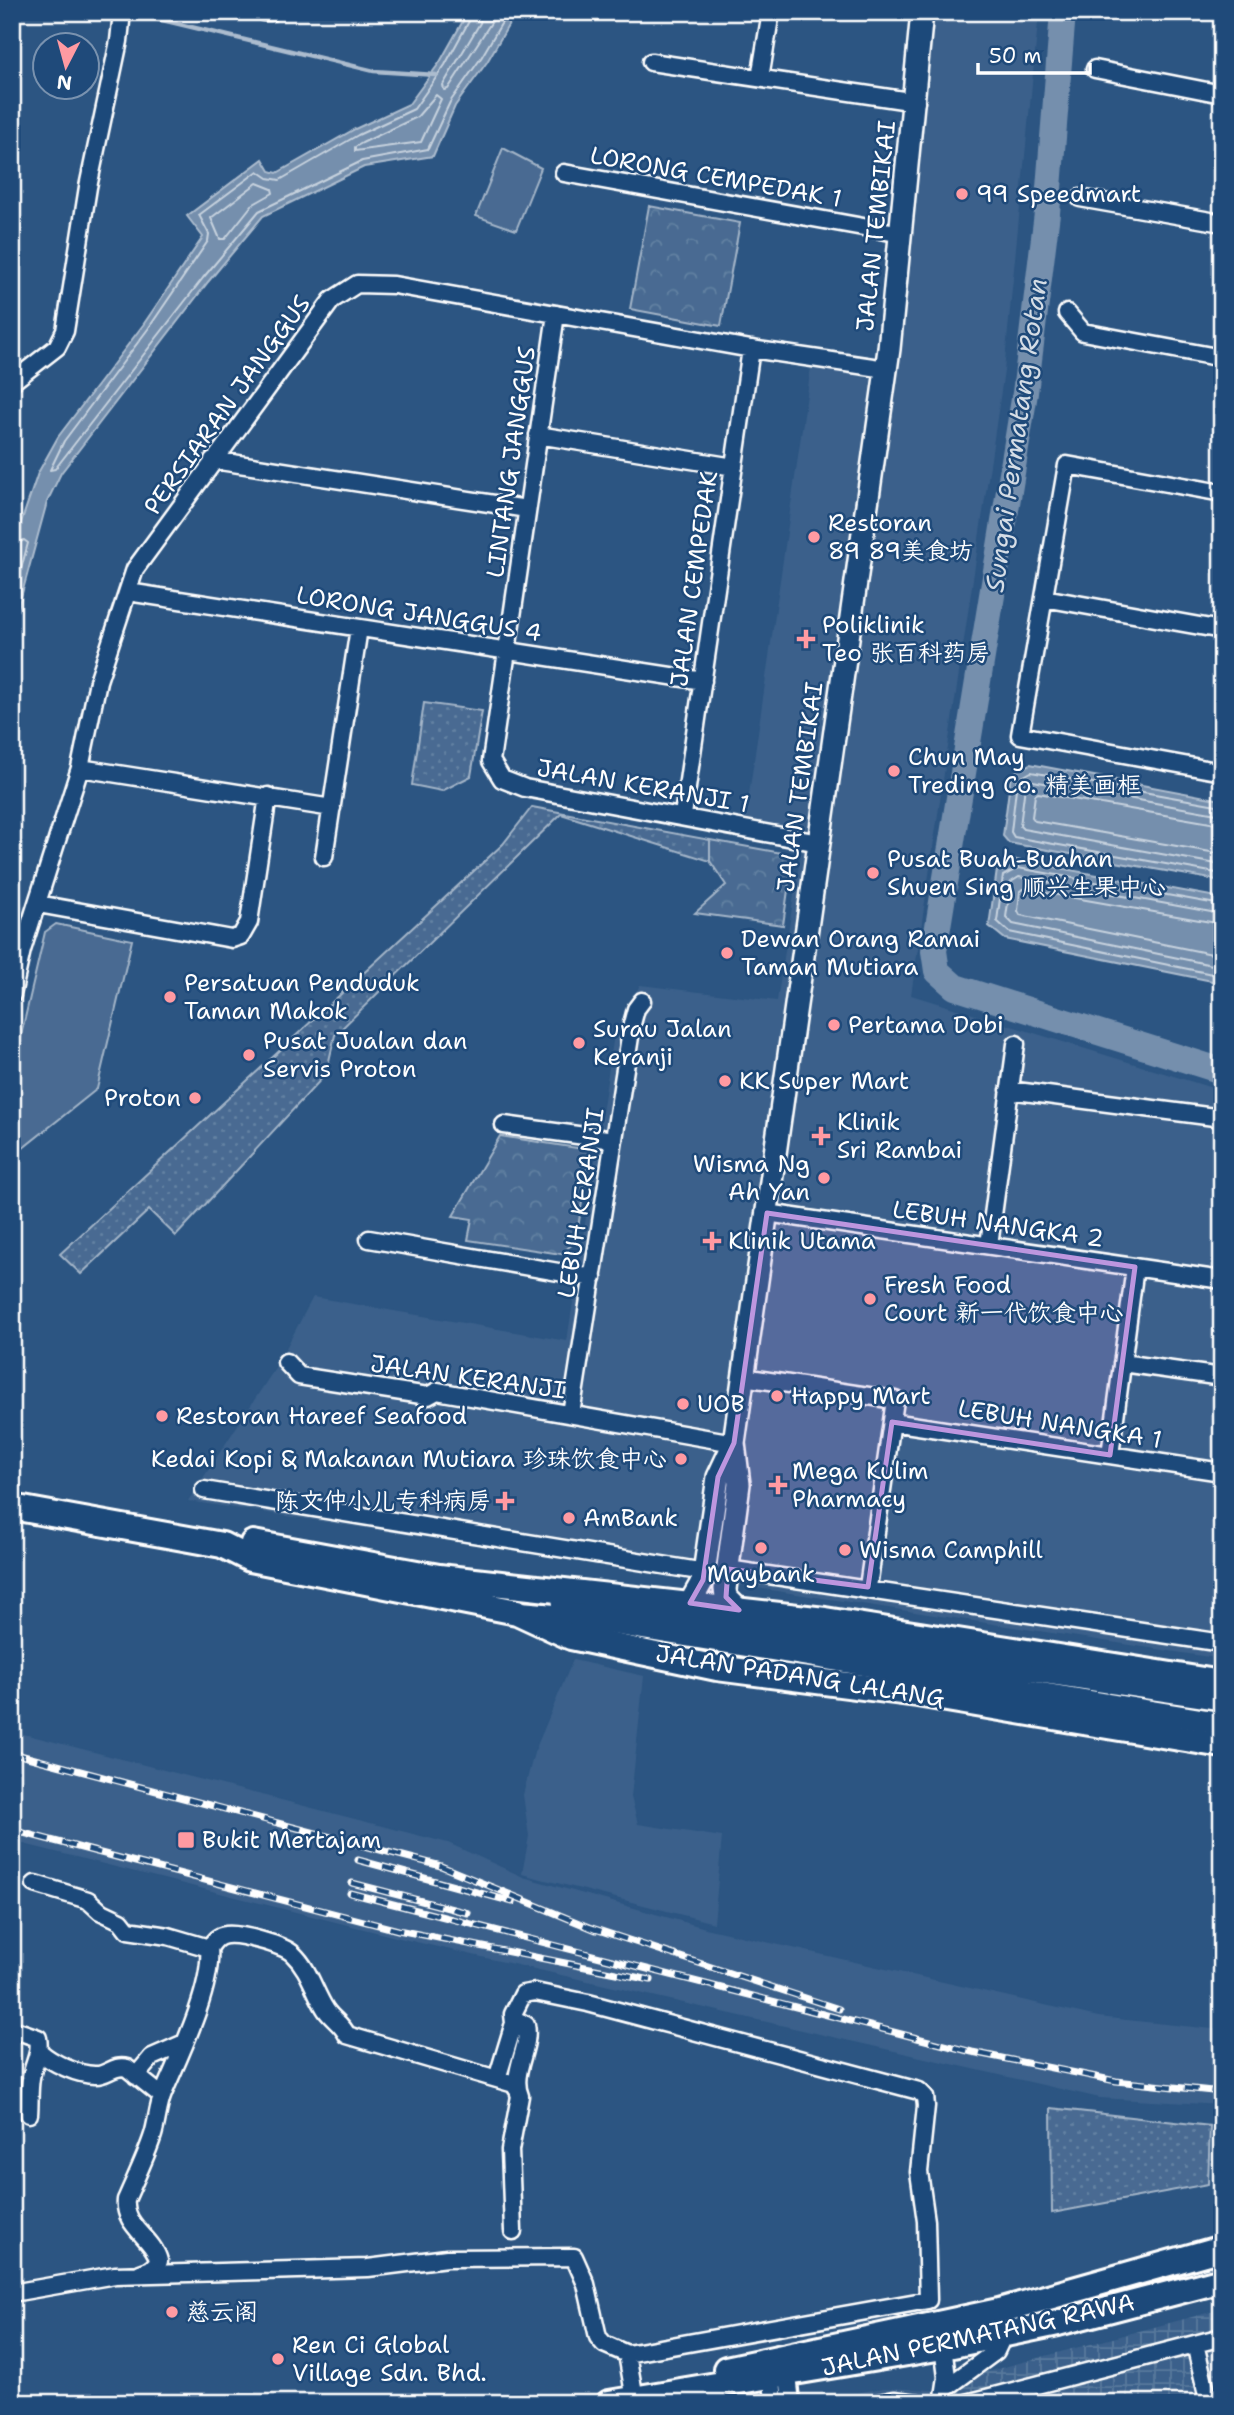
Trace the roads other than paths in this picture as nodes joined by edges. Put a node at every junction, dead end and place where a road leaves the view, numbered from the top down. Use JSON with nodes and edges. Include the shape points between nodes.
{"nodes":[{"id":1,"x":122,"y":12,"type":"edge"},
{"id":2,"x":771,"y":12,"type":"edge"},
{"id":3,"x":922,"y":12,"type":"edge"},
{"id":4,"x":651,"y":61,"type":"dead end"},
{"id":5,"x":1095,"y":69,"type":"dead end"},
{"id":6,"x":760,"y":78,"type":"junction"},
{"id":7,"x":1222,"y":94,"type":"edge"},
{"id":8,"x":915,"y":102,"type":"junction"},
{"id":9,"x":564,"y":173,"type":"dead end"},
{"id":10,"x":1080,"y":198,"type":"dead end"},
{"id":11,"x":1222,"y":223,"type":"edge"},
{"id":12,"x":902,"y":234,"type":"junction"},
{"id":13,"x":1067,"y":313,"type":"dead end"},
{"id":14,"x":556,"y":314,"type":"junction"},
{"id":15,"x":751,"y":349,"type":"junction"},
{"id":16,"x":1222,"y":358,"type":"edge"},
{"id":17,"x":887,"y":369,"type":"junction"},
{"id":18,"x":12,"y":382,"type":"edge"},
{"id":19,"x":538,"y":435,"type":"junction"},
{"id":20,"x":213,"y":460,"type":"junction"},
{"id":21,"x":734,"y":467,"type":"junction"},
{"id":22,"x":1222,"y":493,"type":"edge"},
{"id":23,"x":527,"y":509,"type":"junction"},
{"id":24,"x":128,"y":592,"type":"junction"},
{"id":25,"x":1044,"y":598,"type":"junction"},
{"id":26,"x":359,"y":628,"type":"junction"},
{"id":27,"x":1222,"y":630,"type":"edge"},
{"id":28,"x":507,"y":651,"type":"junction"},
{"id":29,"x":703,"y":681,"type":"junction"},
{"id":30,"x":80,"y":768,"type":"junction"},
{"id":31,"x":1222,"y":772,"type":"edge"},
{"id":32,"x":502,"y":779,"type":"joint"},
{"id":33,"x":268,"y":796,"type":"junction"},
{"id":34,"x":332,"y":808,"type":"junction"},
{"id":35,"x":683,"y":815,"type":"junction"},
{"id":36,"x":819,"y":842,"type":"junction"},
{"id":37,"x":324,"y":858,"type":"dead end"},
{"id":38,"x":38,"y":904,"type":"junction"},
{"id":39,"x":12,"y":995,"type":"edge"},
{"id":40,"x":642,"y":1001,"type":"dead end"},
{"id":41,"x":1016,"y":1044,"type":"dead end"},
{"id":42,"x":1009,"y":1090,"type":"junction"},
{"id":43,"x":1222,"y":1118,"type":"edge"},
{"id":44,"x":504,"y":1125,"type":"dead end"},
{"id":45,"x":614,"y":1140,"type":"junction"},
{"id":46,"x":767,"y":1213,"type":"junction"},
{"id":47,"x":369,"y":1238,"type":"dead end"},
{"id":48,"x":989,"y":1245,"type":"junction"},
{"id":49,"x":1135,"y":1267,"type":"junction"},
{"id":50,"x":593,"y":1278,"type":"junction"},
{"id":51,"x":1222,"y":1280,"type":"edge"},
{"id":52,"x":286,"y":1362,"type":"dead end"},
{"id":53,"x":1122,"y":1363,"type":"junction"},
{"id":54,"x":743,"y":1377,"type":"junction"},
{"id":55,"x":1222,"y":1377,"type":"edge"},
{"id":56,"x":572,"y":1415,"type":"junction"},
{"id":57,"x":892,"y":1422,"type":"junction"},
{"id":58,"x":734,"y":1443,"type":"junction"},
{"id":59,"x":1111,"y":1455,"type":"junction"},
{"id":60,"x":1222,"y":1472,"type":"edge"},
{"id":61,"x":204,"y":1490,"type":"dead end"},
{"id":62,"x":12,"y":1507,"type":"edge"},
{"id":63,"x":222,"y":1545,"type":"junction"},
{"id":64,"x":728,"y":1569,"type":"junction"},
{"id":65,"x":705,"y":1572,"type":"junction"},
{"id":66,"x":868,"y":1587,"type":"junction"},
{"id":67,"x":739,"y":1609,"type":"junction"},
{"id":68,"x":517,"y":1612,"type":"junction"},
{"id":69,"x":681,"y":1619,"type":"junction"},
{"id":70,"x":1222,"y":1643,"type":"edge"},
{"id":71,"x":1222,"y":1683,"type":"edge"},
{"id":72,"x":1222,"y":1699,"type":"edge"},
{"id":73,"x":1222,"y":1723,"type":"edge"},
{"id":74,"x":1222,"y":1745,"type":"edge"},
{"id":75,"x":35,"y":1884,"type":"dead end"},
{"id":76,"x":209,"y":1948,"type":"junction"},
{"id":77,"x":514,"y":2023,"type":"junction"},
{"id":78,"x":12,"y":2029,"type":"edge"},
{"id":79,"x":184,"y":2043,"type":"junction"},
{"id":80,"x":40,"y":2052,"type":"junction"},
{"id":81,"x":136,"y":2076,"type":"junction"},
{"id":82,"x":497,"y":2079,"type":"junction"},
{"id":83,"x":517,"y":2089,"type":"junction"},
{"id":84,"x":162,"y":2096,"type":"junction"},
{"id":85,"x":29,"y":2114,"type":"dead end"},
{"id":86,"x":513,"y":2231,"type":"dead end"},
{"id":87,"x":1222,"y":2249,"type":"edge"},
{"id":88,"x":139,"y":2273,"type":"junction"},
{"id":89,"x":1222,"y":2280,"type":"edge"},
{"id":90,"x":12,"y":2293,"type":"edge"},
{"id":91,"x":1004,"y":2334,"type":"junction"},
{"id":92,"x":1222,"y":2337,"type":"edge"},
{"id":93,"x":1195,"y":2344,"type":"junction"},
{"id":94,"x":943,"y":2347,"type":"junction"},
{"id":95,"x":627,"y":2354,"type":"junction"},
{"id":96,"x":780,"y":2376,"type":"junction"},
{"id":97,"x":671,"y":2389,"type":"junction"},
{"id":98,"x":945,"y":2395,"type":"edge"},
{"id":99,"x":635,"y":2399,"type":"junction"},
{"id":100,"x":609,"y":2403,"type":"edge"},
{"id":101,"x":774,"y":2403,"type":"edge"},
{"id":102,"x":792,"y":2403,"type":"edge"},
{"id":103,"x":879,"y":2403,"type":"edge"},
{"id":104,"x":918,"y":2403,"type":"edge"},
{"id":105,"x":967,"y":2403,"type":"edge"},
{"id":106,"x":1209,"y":2403,"type":"edge"}],
"edges":[{"from":1,"to":18,"type":"street","via":[[65,331],[57,347]]},
{"from":2,"to":6,"type":"street"},
{"from":3,"to":8,"type":"street","name":"JALAN TEMBIKAI"},
{"from":4,"to":6,"type":"street"},
{"from":5,"to":7,"type":"street"},
{"from":6,"to":8,"type":"street"},
{"from":8,"to":12,"type":"street","name":"JALAN TEMBIKAI"},
{"from":9,"to":12,"type":"street","name":"LORONG CEMPEDAK 1"},
{"from":10,"to":11,"type":"street"},
{"from":12,"to":17,"type":"street","name":"JALAN TEMBIKAI"},
{"from":13,"to":16,"type":"street","via":[[1083,331]]},
{"from":14,"to":15,"type":"street","name":"PERSIARAN JANGGUS"},
{"from":14,"to":19,"type":"street","name":"LINTANG JANGGUS"},
{"from":14,"to":20,"type":"street","name":"PERSIARAN JANGGUS","via":[[394,285],[357,284],[332,300]]},
{"from":15,"to":17,"type":"street","name":"PERSIARAN JANGGUS"},
{"from":15,"to":21,"type":"street","name":"JALAN CEMPEDAK"},
{"from":17,"to":36,"type":"street","name":"JALAN TEMBIKAI"},
{"from":19,"to":21,"type":"street"},
{"from":19,"to":23,"type":"street","name":"LINTANG JANGGUS"},
{"from":20,"to":23,"type":"street"},
{"from":20,"to":24,"type":"street","name":"PERSIARAN JANGGUS","via":[[135,569]]},
{"from":21,"to":29,"type":"street","name":"JALAN CEMPEDAK"},
{"from":22,"to":25,"type":"street","via":[[1067,466]]},
{"from":23,"to":28,"type":"street","name":"LINTANG JANGGUS"},
{"from":24,"to":26,"type":"street","name":"LORONG JANGGUS 4"},
{"from":24,"to":30,"type":"street","name":"PERSIARAN JANGGUS","via":[[97,681]]},
{"from":25,"to":27,"type":"street"},
{"from":25,"to":31,"type":"street","via":[[1020,735]]},
{"from":26,"to":28,"type":"street","name":"LORONG JANGGUS 4"},
{"from":26,"to":34,"type":"street"},
{"from":28,"to":29,"type":"street","name":"LORONG JANGGUS 4"},
{"from":28,"to":32,"type":"street","name":"LINTANG JANGGUS","via":[[491,761]]},
{"from":29,"to":35,"type":"street","name":"JALAN CEMPEDAK"},
{"from":30,"to":33,"type":"street"},
{"from":30,"to":38,"type":"street","name":"PERSIARAN JANGGUS"},
{"from":32,"to":35,"type":"street","name":"JALAN KERANJI 1","via":[[525,788]]},
{"from":33,"to":34,"type":"street"},
{"from":33,"to":38,"type":"street","via":[[249,922],[241,936],[232,939]]},
{"from":34,"to":37,"type":"street"},
{"from":35,"to":36,"type":"street","name":"JALAN KERANJI 1"},
{"from":36,"to":46,"type":"street","name":"JALAN TEMBIKAI"},
{"from":38,"to":39,"type":"street","name":"PERSIARAN JANGGUS"},
{"from":40,"to":45,"type":"street","name":"LEBUH KERANJI","via":[[632,1024]]},
{"from":41,"to":42,"type":"street"},
{"from":42,"to":43,"type":"street"},
{"from":42,"to":48,"type":"street"},
{"from":44,"to":45,"type":"street"},
{"from":45,"to":50,"type":"street","name":"LEBUH KERANJI"},
{"from":46,"to":48,"type":"street","name":"LEBUH NANGKA 2"},
{"from":46,"to":54,"type":"street","name":"JALAN TEMBIKAI"},
{"from":47,"to":50,"type":"street"},
{"from":48,"to":49,"type":"street","name":"LEBUH NANGKA 2"},
{"from":49,"to":51,"type":"street","name":"LEBUH NANGKA 2"},
{"from":49,"to":53,"type":"street"},
{"from":50,"to":56,"type":"street","name":"LEBUH KERANJI"},
{"from":52,"to":56,"type":"street","name":"JALAN KERANJI","via":[[299,1376],[428,1396],[437,1391]]},
{"from":53,"to":55,"type":"street"},
{"from":53,"to":59,"type":"street"},
{"from":54,"to":57,"type":"street","via":[[895,1399]]},
{"from":54,"to":58,"type":"street","name":"JALAN TEMBIKAI"},
{"from":56,"to":58,"type":"street","name":"JALAN KERANJI"},
{"from":57,"to":59,"type":"street","name":"LEBUH NANGKA 1"},
{"from":57,"to":66,"type":"street"},
{"from":58,"to":64,"type":"street","name":"JALAN TEMBIKAI","via":[[739,1484]]},
{"from":58,"to":65,"type":"street","name":"JALAN TEMBIKAI","via":[[719,1477]]},
{"from":59,"to":60,"type":"street","name":"LEBUH NANGKA 1"},
{"from":61,"to":65,"type":"street"},
{"from":62,"to":63,"type":"main road","name":"JALAN PADANG LALANG"},
{"from":63,"to":68,"type":"main road","name":"JALAN PADANG LALANG","via":[[250,1559]]},
{"from":63,"to":69,"type":"main road","name":"JALAN PADANG LALANG","via":[[250,1542]]},
{"from":64,"to":66,"type":"street"},
{"from":64,"to":67,"type":"street","name":"JALAN TEMBIKAI","via":[[726,1597]]},
{"from":65,"to":69,"type":"street","name":"JALAN TEMBIKAI"},
{"from":66,"to":70,"type":"street"},
{"from":67,"to":69,"type":"main road","name":"JALAN PADANG LALANG"},
{"from":67,"to":71,"type":"main road","name":"JALAN PADANG LALANG"},
{"from":68,"to":69,"type":"street"},
{"from":68,"to":74,"type":"main road","name":"JALAN PADANG LALANG","via":[[571,1637],[717,1668],[917,1694]]},
{"from":69,"to":72,"type":"street"},
{"from":69,"to":73,"type":"street"},
{"from":75,"to":76,"type":"street","via":[[89,1900],[128,1930]]},
{"from":76,"to":79,"type":"street","via":[[211,1968]]},
{"from":76,"to":82,"type":"street","via":[[215,1939],[226,1935],[290,1951],[347,2035]]},
{"from":77,"to":82,"type":"street"},
{"from":77,"to":83,"type":"street","via":[[526,2025],[528,2033]]},
{"from":77,"to":95,"type":"street","via":[[516,2003],[523,1994],[535,1992],[919,2091],[925,2097],[919,2172],[926,2221],[928,2300]]},
{"from":78,"to":80,"type":"street","via":[[38,2038]]},
{"from":79,"to":81,"type":"street","via":[[152,2057]]},
{"from":79,"to":84,"type":"street"},
{"from":80,"to":81,"type":"street","via":[[50,2061],[94,2075],[120,2066]]},
{"from":80,"to":85,"type":"street","via":[[31,2074]]},
{"from":81,"to":84,"type":"street"},
{"from":82,"to":83,"type":"street"},
{"from":83,"to":86,"type":"street","via":[[520,2096],[510,2162]]},
{"from":84,"to":88,"type":"street","via":[[153,2135],[125,2209],[156,2250],[159,2261]]},
{"from":87,"to":97,"type":"main road","via":[[999,2311],[708,2373]]},
{"from":88,"to":90,"type":"street","via":[[90,2277]]},
{"from":88,"to":95,"type":"street","via":[[574,2257],[586,2284],[598,2337]]},
{"from":89,"to":91,"type":"main road","name":"JALAN PERMATANG RAWA"},
{"from":91,"to":94,"type":"main road","name":"JALAN PERMATANG RAWA"},
{"from":91,"to":98,"type":"street","via":[[996,2351]]},
{"from":92,"to":93,"type":"street"},
{"from":93,"to":105,"type":"street"},
{"from":93,"to":106,"type":"street"},
{"from":94,"to":96,"type":"main road","name":"JALAN PERMATANG RAWA"},
{"from":94,"to":98,"type":"street"},
{"from":95,"to":99,"type":"street"},
{"from":96,"to":97,"type":"main road","name":"JALAN PERMATANG RAWA"},
{"from":96,"to":101,"type":"street"},
{"from":96,"to":102,"type":"street"},
{"from":97,"to":99,"type":"main road","name":"JALAN PERMATANG RAWA"},
{"from":99,"to":100,"type":"main road","name":"JALAN PERMATANG RAWA"},
{"from":103,"to":104,"type":"street"}]}
